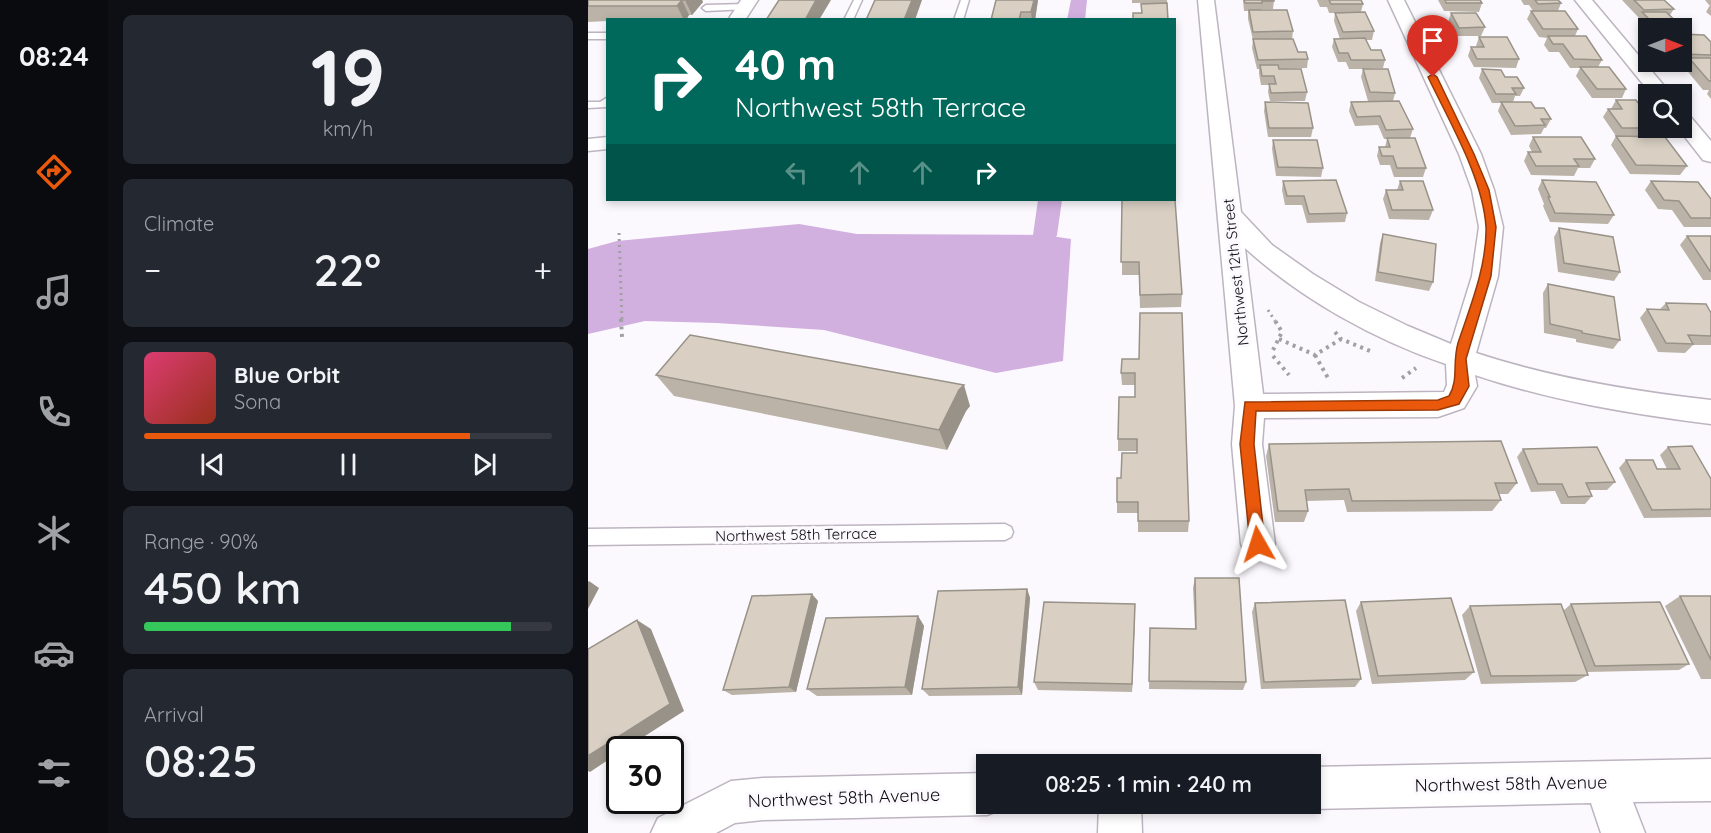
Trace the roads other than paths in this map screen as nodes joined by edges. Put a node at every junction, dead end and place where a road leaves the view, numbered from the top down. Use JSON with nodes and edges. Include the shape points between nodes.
{"nodes":[{"id":1,"x":858,"y":0,"type":"edge"},
{"id":2,"x":964,"y":0,"type":"edge"},
{"id":3,"x":1206,"y":0,"type":"edge"},
{"id":4,"x":1396,"y":0,"type":"edge"},
{"id":5,"x":1584,"y":0,"type":"edge"},
{"id":6,"x":706,"y":8,"type":"dead end"},
{"id":7,"x":743,"y":9,"type":"edge"},
{"id":8,"x":849,"y":18,"type":"edge"},
{"id":9,"x":959,"y":18,"type":"edge"},
{"id":10,"x":588,"y":36,"type":"edge"},
{"id":11,"x":606,"y":36,"type":"edge"},
{"id":12,"x":1653,"y":84,"type":"edge"},
{"id":13,"x":606,"y":102,"type":"edge"},
{"id":14,"x":588,"y":105,"type":"edge"},
{"id":15,"x":1692,"y":131,"type":"edge"},
{"id":16,"x":606,"y":143,"type":"edge"},
{"id":17,"x":588,"y":145,"type":"edge"},
{"id":18,"x":1711,"y":155,"type":"edge"},
{"id":19,"x":1230,"y":213,"type":"junction"},
{"id":20,"x":1460,"y":359,"type":"junction"},
{"id":21,"x":1250,"y":406,"type":"junction"},
{"id":22,"x":1711,"y":412,"type":"edge"},
{"id":23,"x":1005,"y":532,"type":"dead end"},
{"id":24,"x":588,"y":537,"type":"edge"},
{"id":25,"x":1258,"y":544,"type":"dead end"},
{"id":26,"x":1711,"y":780,"type":"edge"},
{"id":27,"x":1604,"y":782,"type":"junction"},
{"id":28,"x":1321,"y":788,"type":"edge"},
{"id":29,"x":976,"y":794,"type":"edge"},
{"id":30,"x":1120,"y":814,"type":"edge"},
{"id":31,"x":673,"y":833,"type":"edge"},
{"id":32,"x":1120,"y":833,"type":"edge"},
{"id":33,"x":1623,"y":833,"type":"edge"}],
"edges":[{"from":1,"to":8,"type":"lane"},
{"from":2,"to":9,"type":"lane"},
{"from":3,"to":19,"type":"street","name":"Northwest 12th Street"},
{"from":4,"to":20,"type":"street","via":[[1470,154],[1491,227],[1485,276]]},
{"from":5,"to":12,"type":"street"},
{"from":6,"to":7,"type":"lane"},
{"from":10,"to":11,"type":"lane"},
{"from":13,"to":14,"type":"lane"},
{"from":15,"to":18,"type":"street"},
{"from":16,"to":17,"type":"street"},
{"from":19,"to":20,"type":"street","via":[[1243,233],[1325,295]]},
{"from":19,"to":21,"type":"street","name":"Northwest 12th Street"},
{"from":20,"to":21,"type":"street","via":[[1462,386],[1454,400],[1438,405]]},
{"from":20,"to":22,"type":"street","via":[[1593,396]]},
{"from":21,"to":25,"type":"street","name":"Northwest 12th Street","via":[[1247,444]]},
{"from":23,"to":24,"type":"lane","name":"Northwest 58th Terrace"},
{"from":26,"to":27,"type":"street","name":"Northwest 58th Avenue"},
{"from":27,"to":28,"type":"street","name":"Northwest 58th Avenue"},
{"from":27,"to":33,"type":"street"},
{"from":29,"to":31,"type":"street","name":"Northwest 58th Avenue","via":[[731,802]]},
{"from":30,"to":32,"type":"street"}]}
